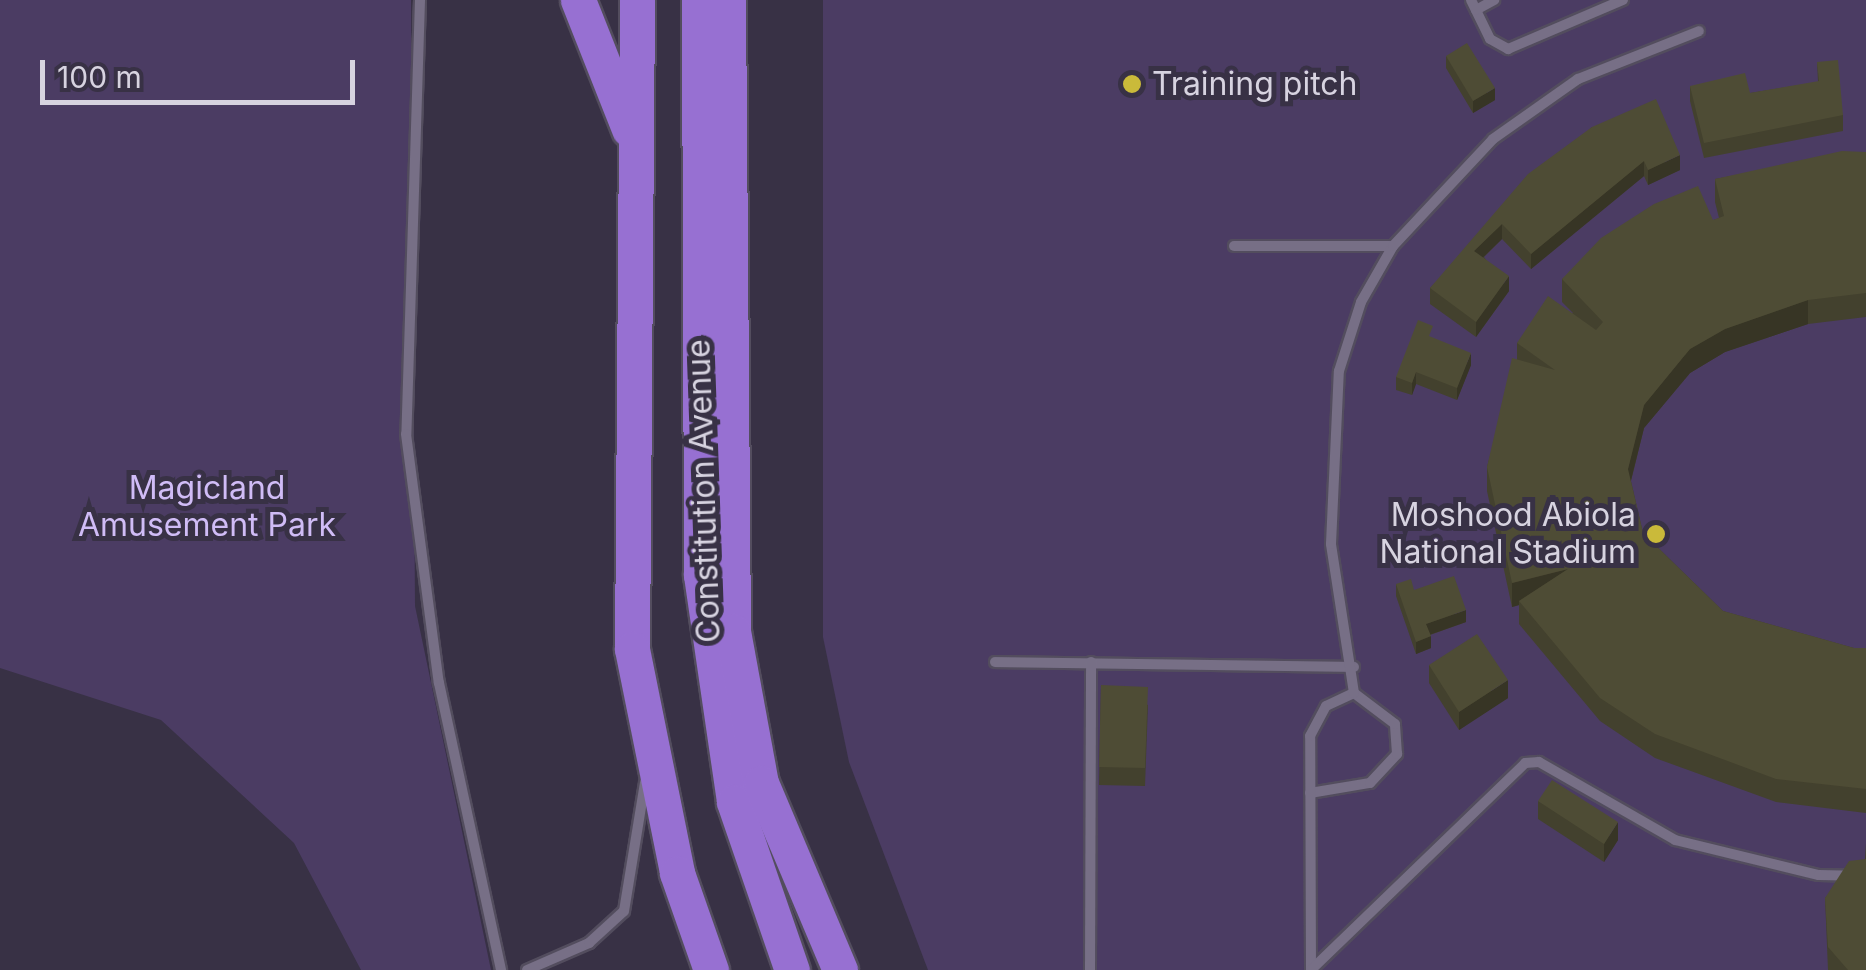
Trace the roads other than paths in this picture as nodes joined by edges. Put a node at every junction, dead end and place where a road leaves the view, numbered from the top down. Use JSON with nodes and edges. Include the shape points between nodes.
{"nodes":[{"id":1,"x":420,"y":0,"type":"edge"},
{"id":2,"x":578,"y":0,"type":"edge"},
{"id":3,"x":637,"y":0,"type":"edge"},
{"id":4,"x":699,"y":0,"type":"edge"},
{"id":5,"x":728,"y":0,"type":"edge"},
{"id":6,"x":1494,"y":0,"type":"edge"},
{"id":7,"x":1623,"y":0,"type":"edge"},
{"id":8,"x":1473,"y":5,"type":"edge"},
{"id":9,"x":1699,"y":31,"type":"dead end"},
{"id":10,"x":635,"y":142,"type":"junction"},
{"id":11,"x":1234,"y":246,"type":"dead end"},
{"id":12,"x":1392,"y":246,"type":"junction"},
{"id":13,"x":995,"y":662,"type":"dead end"},
{"id":14,"x":1091,"y":662,"type":"junction"},
{"id":15,"x":1354,"y":667,"type":"junction"},
{"id":16,"x":1354,"y":692,"type":"junction"},
{"id":17,"x":649,"y":753,"type":"junction"},
{"id":18,"x":1310,"y":793,"type":"junction"},
{"id":19,"x":1866,"y":876,"type":"edge"},
{"id":20,"x":804,"y":902,"type":"junction"},
{"id":21,"x":501,"y":970,"type":"edge"},
{"id":22,"x":527,"y":970,"type":"edge"},
{"id":23,"x":710,"y":970,"type":"edge"},
{"id":24,"x":792,"y":970,"type":"edge"},
{"id":25,"x":824,"y":970,"type":"edge"},
{"id":26,"x":840,"y":970,"type":"edge"},
{"id":27,"x":1090,"y":970,"type":"edge"},
{"id":28,"x":1311,"y":970,"type":"edge"}],
"edges":[{"from":1,"to":21,"type":"lane","via":[[406,434],[438,683]]},
{"from":2,"to":10,"type":"highway"},
{"from":3,"to":10,"type":"highway","name":"Constitution Avenue"},
{"from":4,"to":24,"type":"highway","name":"Constitution Avenue","via":[[701,575],[734,802]]},
{"from":5,"to":20,"type":"highway","via":[[732,632],[761,784]]},
{"from":6,"to":8,"type":"lane"},
{"from":7,"to":8,"type":"lane","via":[[1524,48],[1490,39]]},
{"from":9,"to":12,"type":"lane","via":[[1631,54],[1538,104],[1458,170]]},
{"from":10,"to":17,"type":"highway","name":"Constitution Avenue","via":[[627,536]]},
{"from":11,"to":12,"type":"lane"},
{"from":12,"to":15,"type":"lane","via":[[1349,334],[1334,410],[1336,602]]},
{"from":13,"to":14,"type":"lane"},
{"from":14,"to":15,"type":"lane"},
{"from":14,"to":27,"type":"lane"},
{"from":15,"to":16,"type":"lane"},
{"from":16,"to":18,"type":"lane","via":[[1314,719]]},
{"from":16,"to":18,"type":"lane","via":[[1395,724],[1397,754],[1370,782]]},
{"from":17,"to":22,"type":"lane","via":[[624,911],[588,943]]},
{"from":17,"to":23,"type":"highway","name":"Constitution Avenue"},
{"from":18,"to":28,"type":"lane"},
{"from":19,"to":28,"type":"lane","via":[[1819,875],[1675,840],[1539,762],[1525,762]]},
{"from":20,"to":25,"type":"highway"},
{"from":20,"to":26,"type":"highway"}]}
